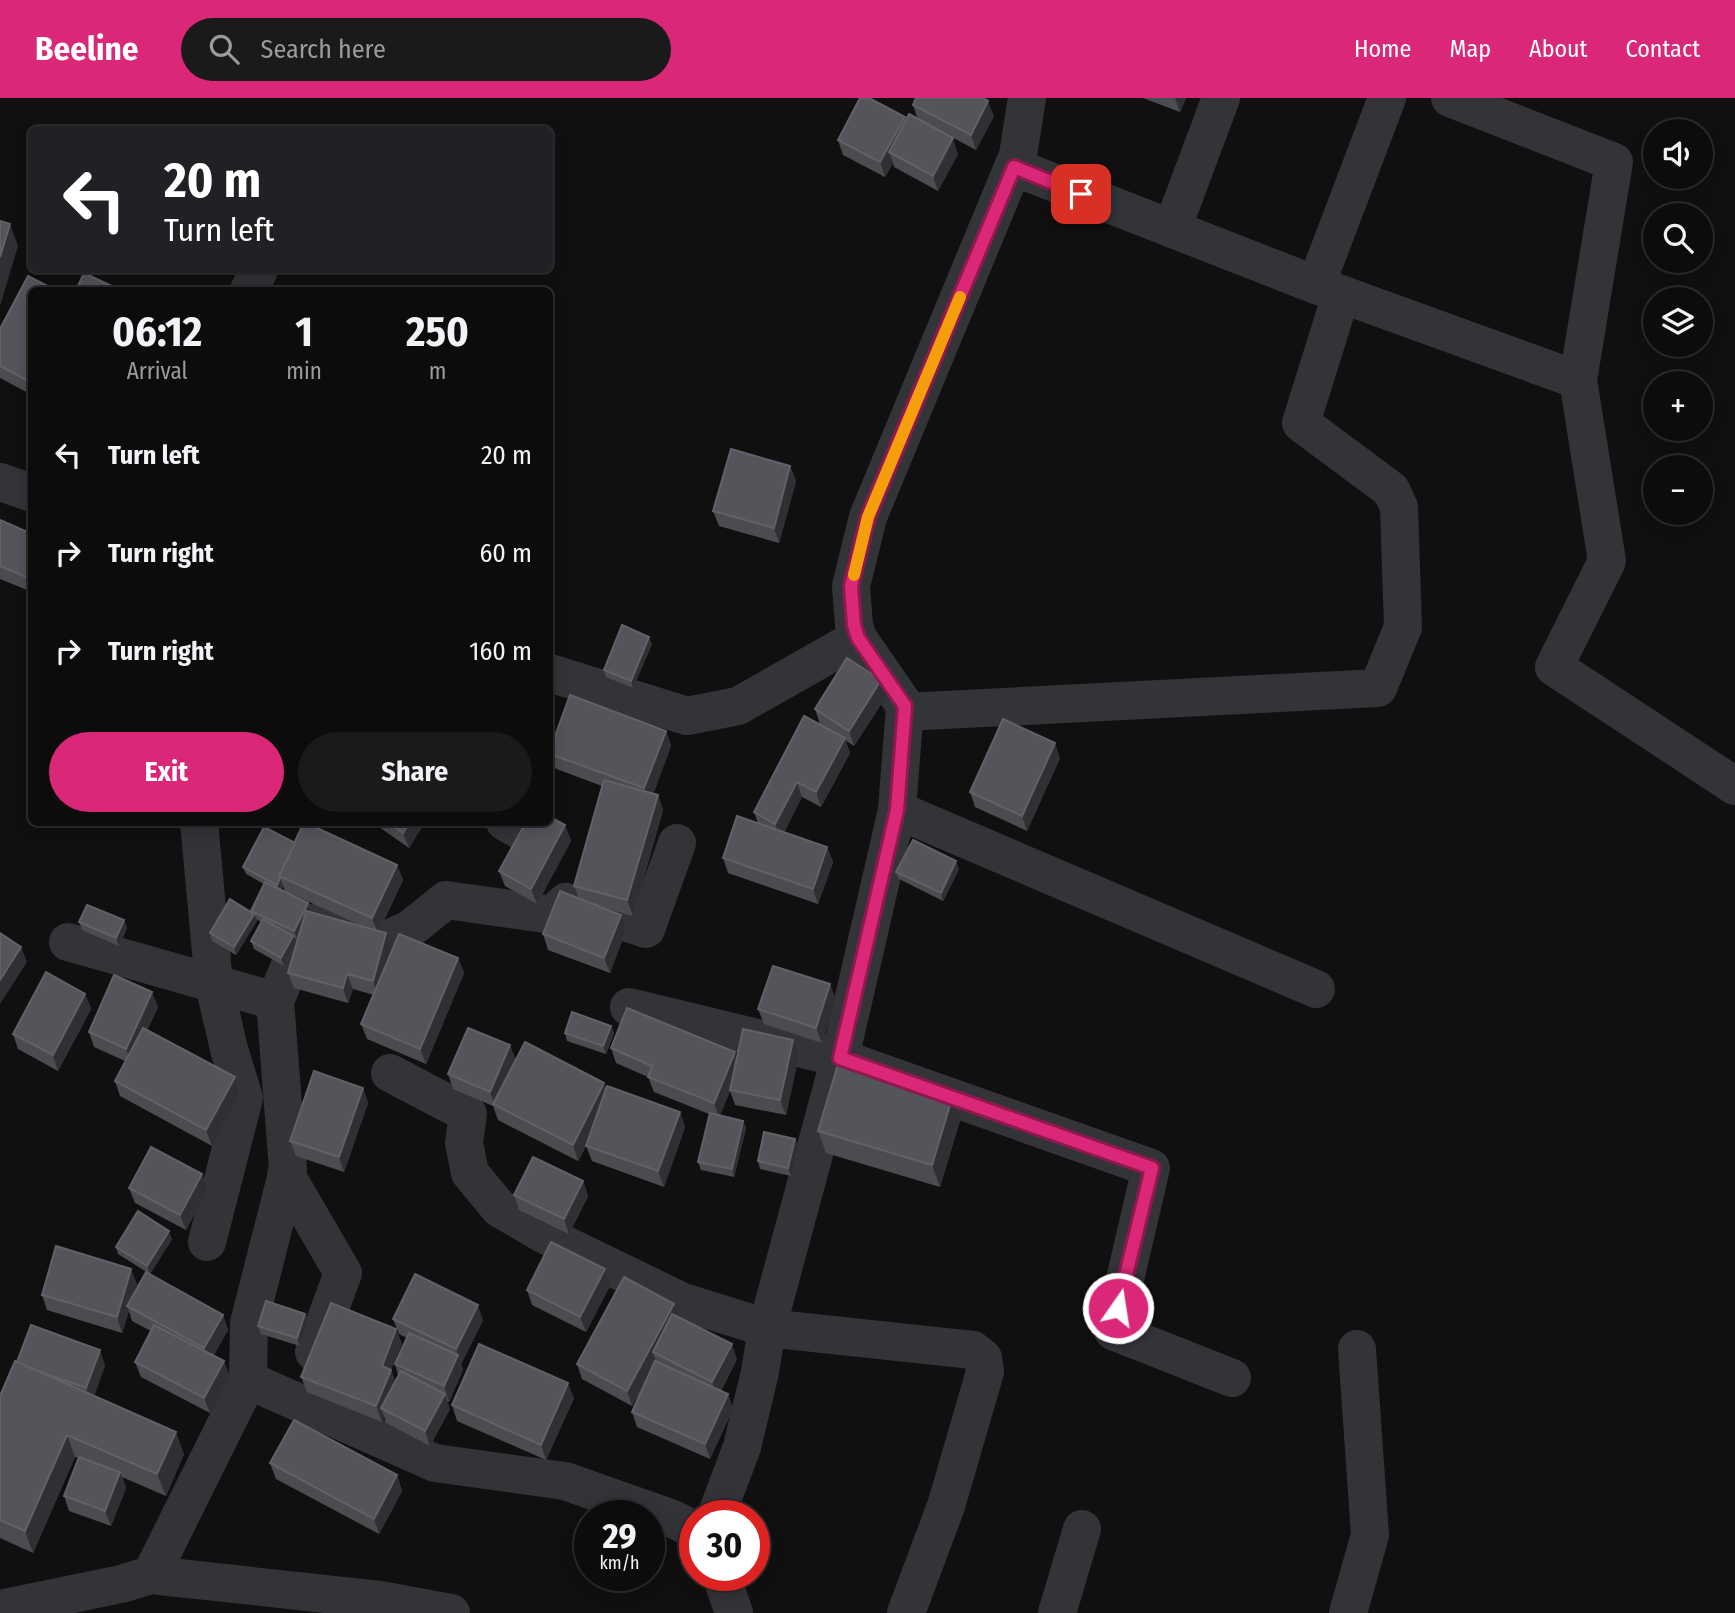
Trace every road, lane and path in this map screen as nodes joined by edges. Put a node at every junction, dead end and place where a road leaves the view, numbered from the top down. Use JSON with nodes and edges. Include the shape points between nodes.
{"nodes":[{"id":1,"x":1027,"y":98,"type":"edge"},
{"id":2,"x":1221,"y":98,"type":"edge"},
{"id":3,"x":1387,"y":98,"type":"edge"},
{"id":4,"x":1450,"y":98,"type":"edge"},
{"id":5,"x":1014,"y":167,"type":"junction"},
{"id":6,"x":1172,"y":229,"type":"junction"},
{"id":7,"x":1329,"y":290,"type":"junction"},
{"id":8,"x":1578,"y":380,"type":"junction"},
{"id":9,"x":0,"y":482,"type":"edge"},
{"id":10,"x":28,"y":492,"type":"edge"},
{"id":11,"x":858,"y":638,"type":"junction"},
{"id":12,"x":566,"y":692,"type":"edge"},
{"id":13,"x":905,"y":712,"type":"junction"},
{"id":14,"x":1735,"y":786,"type":"edge"},
{"id":15,"x":897,"y":810,"type":"junction"},
{"id":16,"x":199,"y":826,"type":"edge"},
{"id":17,"x":518,"y":826,"type":"edge"},
{"id":18,"x":677,"y":843,"type":"dead end"},
{"id":19,"x":495,"y":906,"type":"junction"},
{"id":20,"x":68,"y":942,"type":"dead end"},
{"id":21,"x":214,"y":984,"type":"junction"},
{"id":22,"x":1317,"y":989,"type":"dead end"},
{"id":23,"x":275,"y":1001,"type":"junction"},
{"id":24,"x":629,"y":1007,"type":"edge"},
{"id":25,"x":840,"y":1058,"type":"junction"},
{"id":26,"x":390,"y":1073,"type":"dead end"},
{"id":27,"x":286,"y":1175,"type":"junction"},
{"id":28,"x":207,"y":1242,"type":"dead end"},
{"id":29,"x":767,"y":1328,"type":"junction"},
{"id":30,"x":1357,"y":1349,"type":"dead end"},
{"id":31,"x":1232,"y":1378,"type":"dead end"},
{"id":32,"x":248,"y":1380,"type":"junction"},
{"id":33,"x":297,"y":1401,"type":"junction"},
{"id":34,"x":722,"y":1500,"type":"edge"},
{"id":35,"x":679,"y":1522,"type":"edge"},
{"id":36,"x":1082,"y":1529,"type":"dead end"},
{"id":37,"x":151,"y":1575,"type":"junction"},
{"id":38,"x":726,"y":1591,"type":"edge"},
{"id":39,"x":0,"y":1609,"type":"edge"},
{"id":40,"x":451,"y":1613,"type":"edge"},
{"id":41,"x":734,"y":1613,"type":"edge"},
{"id":42,"x":906,"y":1613,"type":"edge"},
{"id":43,"x":1057,"y":1613,"type":"edge"},
{"id":44,"x":1348,"y":1613,"type":"edge"}],
"edges":[{"from":1,"to":5,"type":"street"},
{"from":2,"to":6,"type":"street"},
{"from":3,"to":7,"type":"street"},
{"from":4,"to":8,"type":"street","via":[[1614,162]]},
{"from":5,"to":6,"type":"street"},
{"from":5,"to":11,"type":"street","via":[[868,517],[851,586]]},
{"from":6,"to":7,"type":"street"},
{"from":7,"to":8,"type":"street"},
{"from":7,"to":13,"type":"street","via":[[1301,423],[1391,490],[1399,507],[1403,627],[1378,688]]},
{"from":8,"to":14,"type":"street","via":[[1607,561],[1554,667]]},
{"from":9,"to":10,"type":"street"},
{"from":11,"to":12,"type":"street","via":[[738,706],[687,716]]},
{"from":11,"to":13,"type":"street"},
{"from":13,"to":15,"type":"street"},
{"from":15,"to":22,"type":"street"},
{"from":15,"to":25,"type":"street"},
{"from":16,"to":21,"type":"street"},
{"from":17,"to":19,"type":"street"},
{"from":18,"to":19,"type":"street","via":[[646,929],[566,902],[552,915]]},
{"from":19,"to":23,"type":"street","via":[[446,901],[410,929],[384,941],[308,923]]},
{"from":20,"to":21,"type":"street"},
{"from":21,"to":23,"type":"street"},
{"from":21,"to":28,"type":"street","via":[[244,1098]]},
{"from":23,"to":27,"type":"street"},
{"from":24,"to":25,"type":"street"},
{"from":25,"to":29,"type":"street"},
{"from":25,"to":31,"type":"street","via":[[1152,1168],[1113,1331]]},
{"from":26,"to":29,"type":"street","via":[[468,1114],[464,1143],[470,1173],[499,1209],[682,1302]]},
{"from":27,"to":32,"type":"street","via":[[249,1323]]},
{"from":27,"to":33,"type":"street","via":[[343,1273]]},
{"from":29,"to":34,"type":"street","via":[[741,1447]]},
{"from":29,"to":42,"type":"street","via":[[974,1350],[983,1358],[985,1372],[946,1506]]},
{"from":30,"to":44,"type":"street","via":[[1370,1535]]},
{"from":32,"to":33,"type":"street"},
{"from":32,"to":37,"type":"street"},
{"from":33,"to":35,"type":"street","via":[[435,1463],[565,1481]]},
{"from":36,"to":43,"type":"street"},
{"from":37,"to":39,"type":"street"},
{"from":37,"to":40,"type":"street","via":[[380,1600]]},
{"from":38,"to":41,"type":"street"}]}
